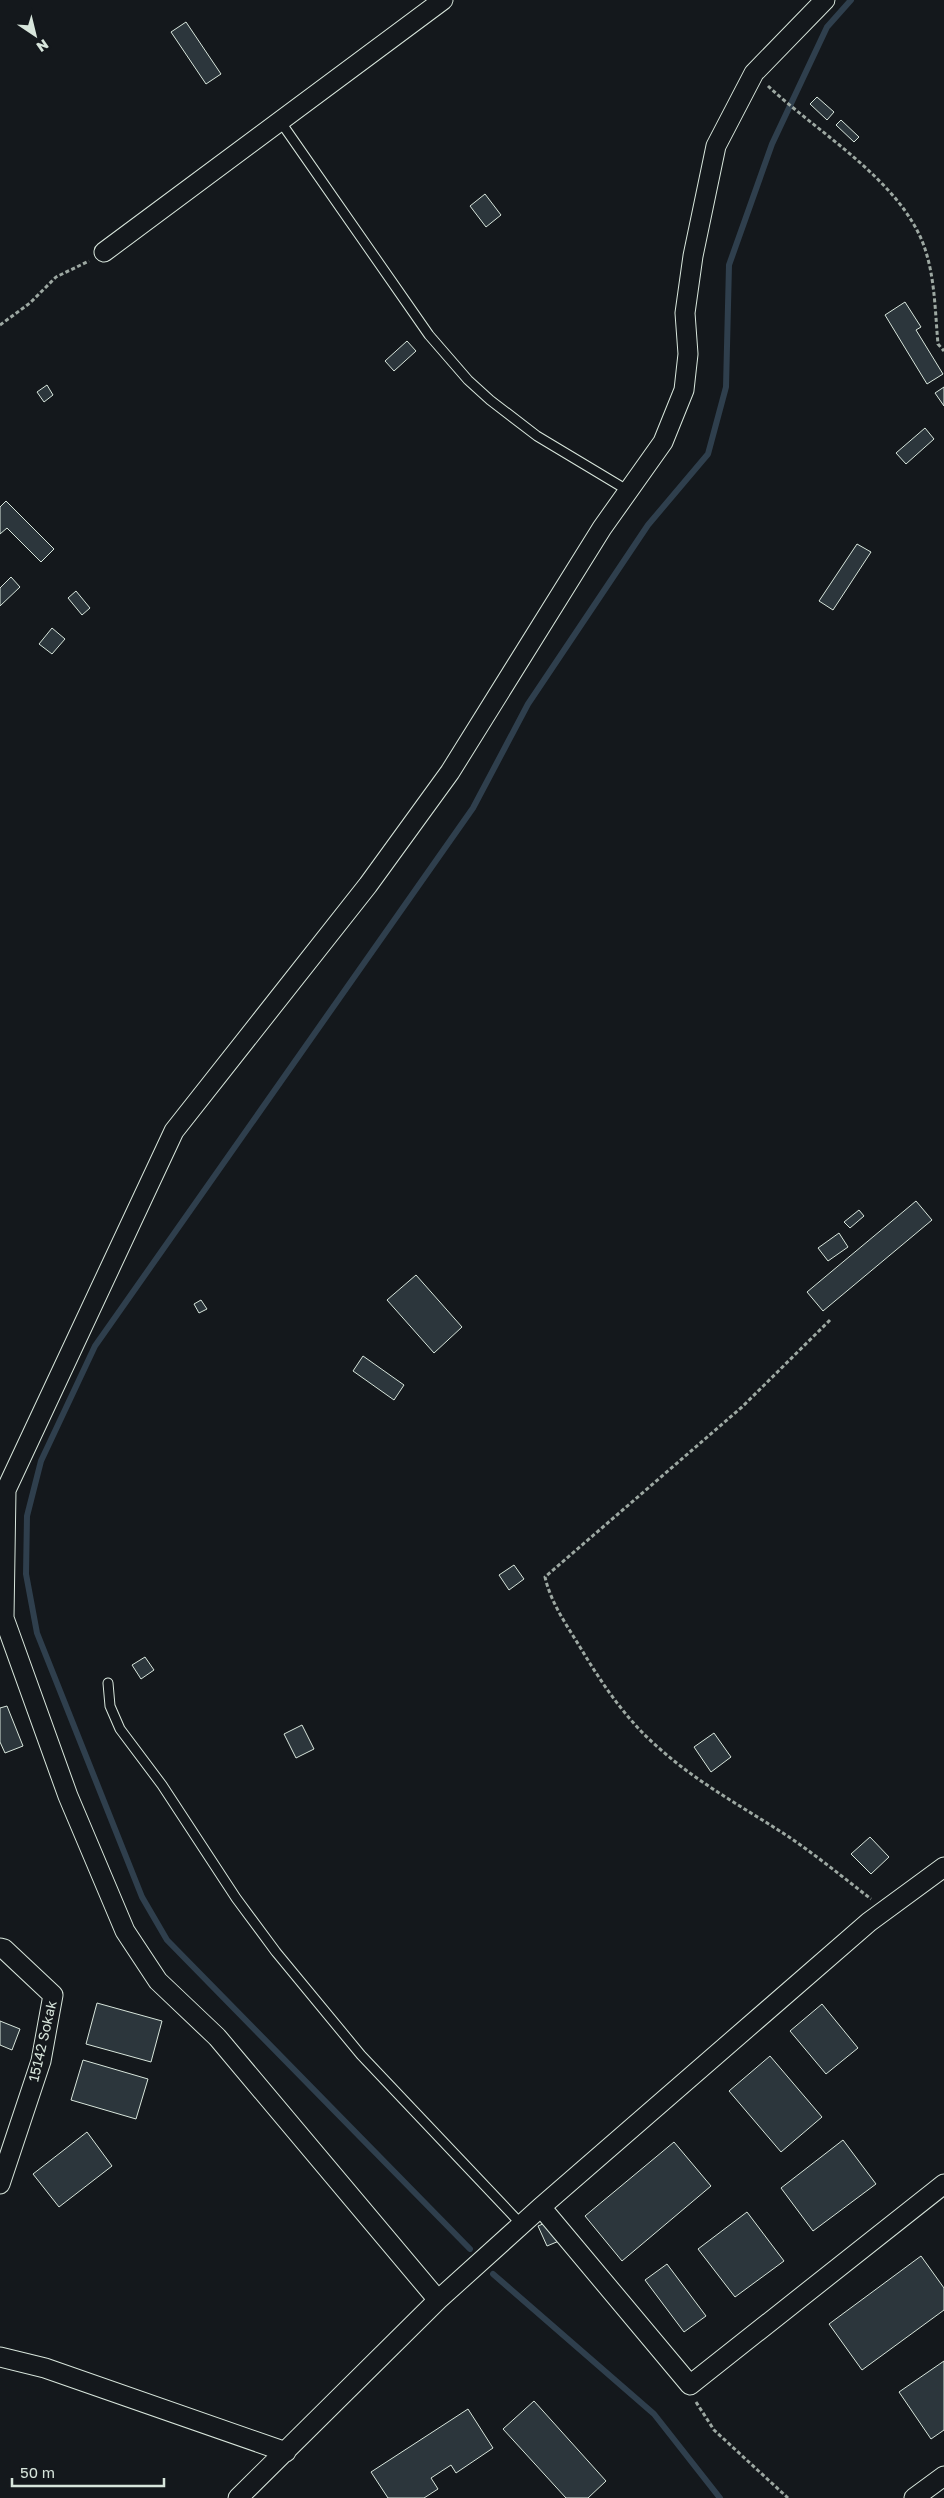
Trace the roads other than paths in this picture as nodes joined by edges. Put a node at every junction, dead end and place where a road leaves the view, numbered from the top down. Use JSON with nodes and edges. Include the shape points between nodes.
{"nodes":[{"id":1,"x":443,"y":0,"type":"edge"},
{"id":2,"x":826,"y":0,"type":"edge"},
{"id":3,"x":280,"y":121,"type":"junction"},
{"id":4,"x":104,"y":252,"type":"road end"},
{"id":5,"x":628,"y":490,"type":"junction"},
{"id":6,"x":3,"y":1519,"type":"edge"},
{"id":7,"x":0,"y":1542,"type":"edge"},
{"id":8,"x":108,"y":1682,"type":"dead end"},
{"id":9,"x":944,"y":1867,"type":"edge"},
{"id":10,"x":0,"y":1948,"type":"edge"},
{"id":11,"x":0,"y":2184,"type":"edge"},
{"id":12,"x":944,"y":2184,"type":"edge"},
{"id":13,"x":541,"y":2207,"type":"junction"},
{"id":14,"x":522,"y":2225,"type":"junction"},
{"id":15,"x":438,"y":2300,"type":"junction"},
{"id":16,"x":0,"y":2358,"type":"edge"},
{"id":17,"x":286,"y":2452,"type":"junction"},
{"id":18,"x":944,"y":2476,"type":"edge"},
{"id":19,"x":238,"y":2498,"type":"edge"},
{"id":20,"x":914,"y":2498,"type":"edge"}],
"edges":[{"from":1,"to":3,"type":"street"},
{"from":2,"to":5,"type":"street","via":[[754,73],[716,146],[692,256],[686,313],[688,354],[684,390],[662,442]]},
{"from":3,"to":4,"type":"street"},
{"from":3,"to":5,"type":"lane","via":[[429,334],[468,380],[537,436]]},
{"from":5,"to":6,"type":"street","via":[[450,772],[368,885],[174,1131],[6,1490]]},
{"from":6,"to":7,"type":"street"},
{"from":6,"to":15,"type":"street","via":[[4,1618],[68,1796],[125,1931],[158,1981],[217,2037]]},
{"from":8,"to":14,"type":"lane","via":[[110,1706],[120,1730],[162,1785],[236,1898],[276,1952],[361,2055]]},
{"from":9,"to":13,"type":"street","via":[[885,1910]]},
{"from":10,"to":11,"type":"street","name":"15142 Sokak","via":[[53,1994],[41,2061]]},
{"from":12,"to":13,"type":"street","via":[[690,2386]]},
{"from":13,"to":14,"type":"street"},
{"from":14,"to":15,"type":"street"},
{"from":15,"to":17,"type":"street"},
{"from":16,"to":17,"type":"street","via":[[45,2368]]},
{"from":17,"to":19,"type":"street"},
{"from":18,"to":20,"type":"street"}]}
